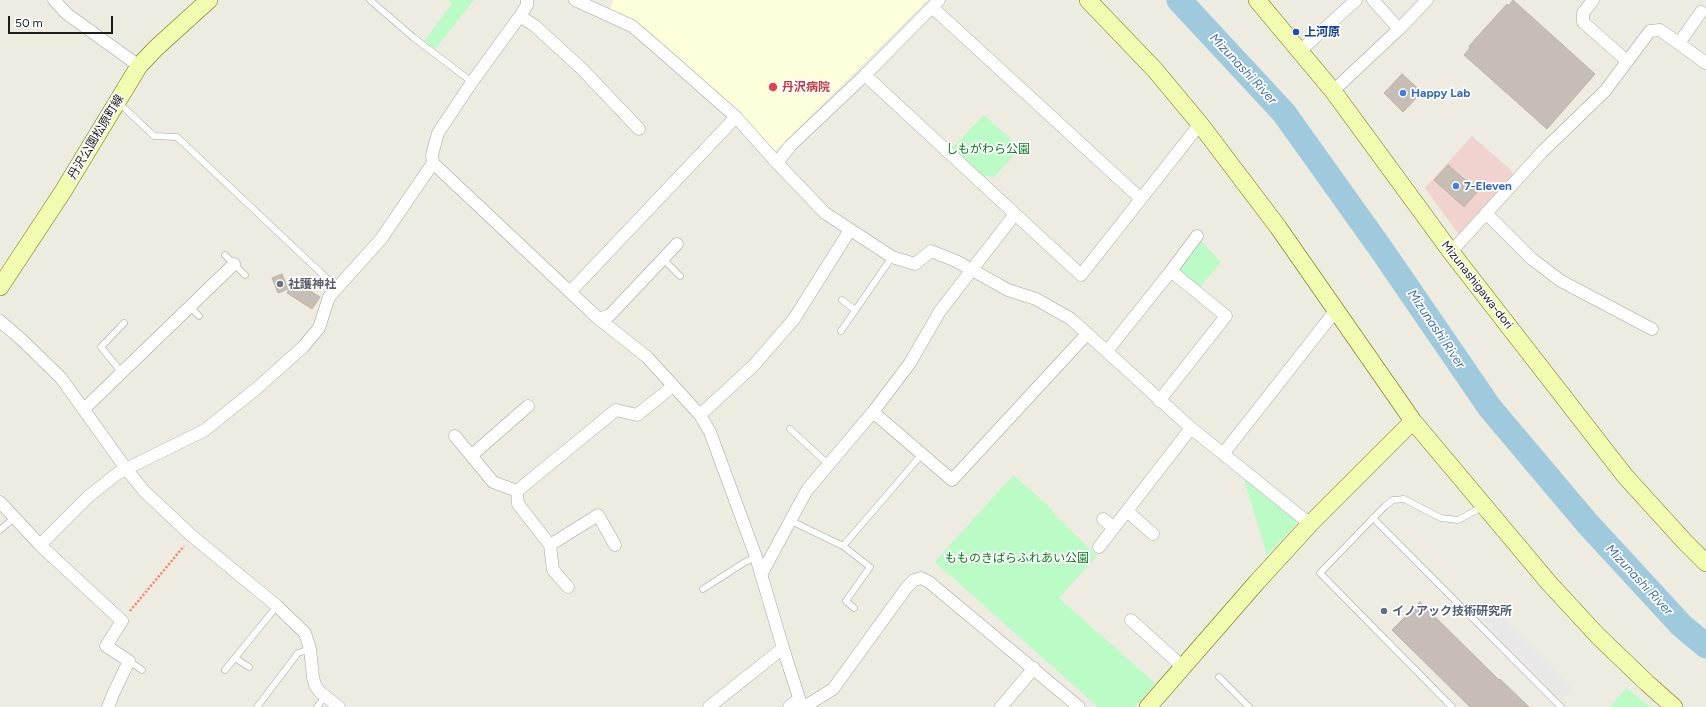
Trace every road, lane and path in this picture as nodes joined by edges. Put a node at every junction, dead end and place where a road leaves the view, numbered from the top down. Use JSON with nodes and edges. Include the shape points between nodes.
{"nodes":[{"id":1,"x":54,"y":0,"type":"edge"},
{"id":2,"x":209,"y":0,"type":"edge"},
{"id":3,"x":370,"y":0,"type":"edge"},
{"id":4,"x":527,"y":0,"type":"edge"},
{"id":5,"x":574,"y":0,"type":"edge"},
{"id":6,"x":1088,"y":0,"type":"edge"},
{"id":7,"x":1257,"y":0,"type":"edge"},
{"id":8,"x":1356,"y":0,"type":"edge"},
{"id":9,"x":1372,"y":0,"type":"edge"},
{"id":10,"x":1427,"y":0,"type":"edge"},
{"id":11,"x":1593,"y":0,"type":"edge"},
{"id":12,"x":935,"y":3,"type":"edge"},
{"id":13,"x":1701,"y":12,"type":"dead end"},
{"id":14,"x":520,"y":16,"type":"junction"},
{"id":15,"x":1399,"y":29,"type":"junction"},
{"id":16,"x":1679,"y":43,"type":"junction"},
{"id":17,"x":1300,"y":51,"type":"junction"},
{"id":18,"x":1627,"y":61,"type":"junction"},
{"id":19,"x":1706,"y":63,"type":"edge"},
{"id":20,"x":138,"y":66,"type":"junction"},
{"id":21,"x":865,"y":75,"type":"junction"},
{"id":22,"x":472,"y":82,"type":"junction"},
{"id":23,"x":1333,"y":92,"type":"junction"},
{"id":24,"x":118,"y":102,"type":"junction"},
{"id":25,"x":736,"y":117,"type":"junction"},
{"id":26,"x":1200,"y":124,"type":"junction"},
{"id":27,"x":639,"y":129,"type":"dead end"},
{"id":28,"x":433,"y":163,"type":"junction"},
{"id":29,"x":777,"y":163,"type":"junction"},
{"id":30,"x":1140,"y":198,"type":"junction"},
{"id":31,"x":1486,"y":213,"type":"junction"},
{"id":32,"x":1015,"y":214,"type":"junction"},
{"id":33,"x":850,"y":230,"type":"junction"},
{"id":34,"x":1197,"y":236,"type":"dead end"},
{"id":35,"x":677,"y":244,"type":"dead end"},
{"id":36,"x":1451,"y":252,"type":"junction"},
{"id":37,"x":225,"y":255,"type":"dead end"},
{"id":38,"x":892,"y":257,"type":"junction"},
{"id":39,"x":663,"y":259,"type":"junction"},
{"id":40,"x":234,"y":264,"type":"junction"},
{"id":41,"x":972,"y":270,"type":"junction"},
{"id":42,"x":1171,"y":271,"type":"junction"},
{"id":43,"x":245,"y":275,"type":"dead end"},
{"id":44,"x":680,"y":276,"type":"dead end"},
{"id":45,"x":0,"y":287,"type":"edge"},
{"id":46,"x":337,"y":288,"type":"junction"},
{"id":47,"x":570,"y":292,"type":"junction"},
{"id":48,"x":842,"y":300,"type":"dead end"},
{"id":49,"x":190,"y":307,"type":"junction"},
{"id":50,"x":855,"y":310,"type":"junction"},
{"id":51,"x":1336,"y":310,"type":"junction"},
{"id":52,"x":199,"y":316,"type":"dead end"},
{"id":53,"x":599,"y":319,"type":"junction"},
{"id":54,"x":0,"y":321,"type":"edge"},
{"id":55,"x":124,"y":323,"type":"dead end"},
{"id":56,"x":1652,"y":329,"type":"dead end"},
{"id":57,"x":841,"y":331,"type":"dead end"},
{"id":58,"x":1086,"y":335,"type":"junction"},
{"id":59,"x":1107,"y":351,"type":"junction"},
{"id":60,"x":122,"y":373,"type":"junction"},
{"id":61,"x":673,"y":386,"type":"junction"},
{"id":62,"x":1159,"y":401,"type":"junction"},
{"id":63,"x":528,"y":406,"type":"dead end"},
{"id":64,"x":84,"y":408,"type":"junction"},
{"id":65,"x":873,"y":412,"type":"junction"},
{"id":66,"x":700,"y":415,"type":"junction"},
{"id":67,"x":1413,"y":421,"type":"junction"},
{"id":68,"x":1190,"y":428,"type":"junction"},
{"id":69,"x":790,"y":429,"type":"dead end"},
{"id":70,"x":455,"y":436,"type":"dead end"},
{"id":71,"x":922,"y":454,"type":"junction"},
{"id":72,"x":1223,"y":454,"type":"junction"},
{"id":73,"x":472,"y":455,"type":"junction"},
{"id":74,"x":829,"y":465,"type":"junction"},
{"id":75,"x":127,"y":470,"type":"junction"},
{"id":76,"x":517,"y":492,"type":"junction"},
{"id":77,"x":0,"y":502,"type":"edge"},
{"id":78,"x":1485,"y":506,"type":"junction"},
{"id":79,"x":1127,"y":511,"type":"junction"},
{"id":80,"x":15,"y":517,"type":"junction"},
{"id":81,"x":1373,"y":518,"type":"junction"},
{"id":82,"x":1103,"y":519,"type":"dead end"},
{"id":83,"x":791,"y":521,"type":"junction"},
{"id":84,"x":1310,"y":524,"type":"junction"},
{"id":85,"x":1114,"y":528,"type":"junction"},
{"id":86,"x":0,"y":530,"type":"edge"},
{"id":87,"x":1153,"y":534,"type":"dead end"},
{"id":88,"x":192,"y":536,"type":"junction"},
{"id":89,"x":40,"y":545,"type":"junction"},
{"id":90,"x":550,"y":545,"type":"junction"},
{"id":91,"x":615,"y":545,"type":"dead end"},
{"id":92,"x":843,"y":546,"type":"junction"},
{"id":93,"x":1099,"y":547,"type":"dead end"},
{"id":94,"x":756,"y":557,"type":"junction"},
{"id":95,"x":1706,"y":562,"type":"edge"},
{"id":96,"x":761,"y":575,"type":"junction"},
{"id":97,"x":568,"y":587,"type":"dead end"},
{"id":98,"x":703,"y":589,"type":"dead end"},
{"id":99,"x":277,"y":606,"type":"junction"},
{"id":100,"x":854,"y":608,"type":"dead end"},
{"id":101,"x":1131,"y":620,"type":"dead end"},
{"id":102,"x":122,"y":621,"type":"junction"},
{"id":103,"x":783,"y":648,"type":"junction"},
{"id":104,"x":310,"y":649,"type":"junction"},
{"id":105,"x":235,"y":658,"type":"junction"},
{"id":106,"x":129,"y":661,"type":"junction"},
{"id":107,"x":249,"y":667,"type":"dead end"},
{"id":108,"x":1183,"y":667,"type":"junction"},
{"id":109,"x":1034,"y":668,"type":"junction"},
{"id":110,"x":142,"y":670,"type":"dead end"},
{"id":111,"x":225,"y":670,"type":"dead end"},
{"id":112,"x":1219,"y":678,"type":"dead end"},
{"id":113,"x":325,"y":696,"type":"junction"},
{"id":114,"x":802,"y":704,"type":"edge"},
{"id":115,"x":260,"y":706,"type":"edge"},
{"id":116,"x":108,"y":707,"type":"edge"},
{"id":117,"x":317,"y":707,"type":"edge"},
{"id":118,"x":339,"y":707,"type":"edge"},
{"id":119,"x":709,"y":707,"type":"edge"},
{"id":120,"x":789,"y":707,"type":"edge"},
{"id":121,"x":1001,"y":707,"type":"edge"},
{"id":122,"x":1079,"y":707,"type":"edge"},
{"id":123,"x":1148,"y":707,"type":"edge"},
{"id":124,"x":1249,"y":707,"type":"edge"},
{"id":125,"x":1452,"y":707,"type":"edge"},
{"id":126,"x":1561,"y":707,"type":"edge"},
{"id":127,"x":1674,"y":707,"type":"edge"}],
"edges":[{"from":1,"to":20,"type":"street","via":[[67,14]]},
{"from":2,"to":20,"type":"street","name":"丹沢公園松原町線"},
{"from":3,"to":22,"type":"lane","via":[[414,38]]},
{"from":4,"to":14,"type":"street","via":[[527,5]]},
{"from":5,"to":25,"type":"street","via":[[632,26]]},
{"from":6,"to":26,"type":"street","via":[[1154,70]]},
{"from":7,"to":17,"type":"street","name":"Mizunashigawa-dori"},
{"from":8,"to":17,"type":"street"},
{"from":9,"to":15,"type":"street"},
{"from":10,"to":15,"type":"street"},
{"from":11,"to":18,"type":"street","via":[[1583,13],[1583,22]]},
{"from":12,"to":21,"type":"street"},
{"from":12,"to":30,"type":"street"},
{"from":13,"to":16,"type":"street"},
{"from":14,"to":22,"type":"street"},
{"from":14,"to":27,"type":"street","via":[[535,26],[582,70]]},
{"from":15,"to":23,"type":"street"},
{"from":16,"to":18,"type":"street","via":[[1660,30],[1650,31]]},
{"from":16,"to":19,"type":"street"},
{"from":17,"to":23,"type":"street","name":"Mizunashigawa-dori"},
{"from":18,"to":31,"type":"street","via":[[1605,91],[1542,152]]},
{"from":20,"to":24,"type":"street","name":"丹沢公園松原町線"},
{"from":21,"to":29,"type":"street","via":[[790,146]]},
{"from":21,"to":32,"type":"street"},
{"from":22,"to":28,"type":"street","via":[[438,133],[432,155]]},
{"from":23,"to":36,"type":"street","name":"Mizunashigawa-dori"},
{"from":24,"to":45,"type":"street","name":"丹沢公園松原町線"},
{"from":24,"to":46,"type":"lane","via":[[154,136],[177,137]]},
{"from":25,"to":29,"type":"street"},
{"from":25,"to":47,"type":"street"},
{"from":26,"to":30,"type":"street"},
{"from":26,"to":51,"type":"street","via":[[1278,226]]},
{"from":28,"to":46,"type":"street","via":[[381,239]]},
{"from":28,"to":47,"type":"street"},
{"from":29,"to":33,"type":"street","via":[[825,213]]},
{"from":30,"to":32,"type":"street","via":[[1081,275]]},
{"from":31,"to":36,"type":"street"},
{"from":31,"to":56,"type":"street","via":[[1532,259],[1561,281]]},
{"from":32,"to":41,"type":"street"},
{"from":33,"to":38,"type":"street"},
{"from":33,"to":66,"type":"street","via":[[794,319],[754,365]]},
{"from":34,"to":42,"type":"street"},
{"from":35,"to":39,"type":"street"},
{"from":36,"to":95,"type":"street","name":"Mizunashigawa-dori","via":[[1625,476],[1684,542]]},
{"from":37,"to":40,"type":"lane"},
{"from":38,"to":41,"type":"street","via":[[915,264],[931,251]]},
{"from":38,"to":50,"type":"lane"},
{"from":39,"to":44,"type":"lane"},
{"from":39,"to":53,"type":"street","via":[[610,315]]},
{"from":40,"to":43,"type":"lane"},
{"from":40,"to":49,"type":"street"},
{"from":41,"to":58,"type":"street","via":[[1008,290],[1036,299],[1070,320]]},
{"from":41,"to":65,"type":"street","via":[[940,311],[910,363]]},
{"from":42,"to":59,"type":"street"},
{"from":42,"to":62,"type":"street","via":[[1226,316]]},
{"from":46,"to":75,"type":"street","via":[[328,297],[319,328],[303,347],[256,389],[204,430]]},
{"from":47,"to":53,"type":"street"},
{"from":48,"to":50,"type":"lane"},
{"from":49,"to":52,"type":"lane"},
{"from":49,"to":60,"type":"street"},
{"from":50,"to":57,"type":"lane"},
{"from":51,"to":67,"type":"street"},
{"from":51,"to":72,"type":"street"},
{"from":53,"to":61,"type":"street","via":[[647,357]]},
{"from":54,"to":64,"type":"street","via":[[61,378]]},
{"from":55,"to":60,"type":"lane","via":[[101,347]]},
{"from":58,"to":59,"type":"street"},
{"from":58,"to":71,"type":"street","via":[[952,480]]},
{"from":59,"to":62,"type":"street"},
{"from":60,"to":64,"type":"street"},
{"from":61,"to":66,"type":"street"},
{"from":61,"to":76,"type":"street","via":[[637,415],[616,410]]},
{"from":62,"to":68,"type":"street"},
{"from":63,"to":73,"type":"street"},
{"from":64,"to":75,"type":"street"},
{"from":65,"to":71,"type":"street"},
{"from":65,"to":74,"type":"street"},
{"from":66,"to":94,"type":"street","via":[[710,432]]},
{"from":67,"to":78,"type":"street"},
{"from":67,"to":84,"type":"street"},
{"from":68,"to":72,"type":"street"},
{"from":68,"to":79,"type":"street"},
{"from":69,"to":74,"type":"lane"},
{"from":70,"to":73,"type":"street"},
{"from":71,"to":92,"type":"lane"},
{"from":72,"to":84,"type":"street"},
{"from":73,"to":76,"type":"street","via":[[492,482]]},
{"from":74,"to":83,"type":"street","via":[[807,490]]},
{"from":75,"to":88,"type":"street","via":[[145,492]]},
{"from":75,"to":89,"type":"street","via":[[118,473],[89,496]]},
{"from":76,"to":90,"type":"street","via":[[518,504]]},
{"from":77,"to":80,"type":"street"},
{"from":78,"to":81,"type":"lane","via":[[1458,520],[1441,518],[1404,499],[1393,500]]},
{"from":78,"to":127,"type":"street","via":[[1549,583],[1598,636]]},
{"from":79,"to":85,"type":"street"},
{"from":79,"to":87,"type":"street"},
{"from":80,"to":86,"type":"lane"},
{"from":80,"to":89,"type":"street"},
{"from":81,"to":125,"type":"lane","via":[[1320,573]]},
{"from":81,"to":126,"type":"lane"},
{"from":82,"to":85,"type":"street"},
{"from":83,"to":92,"type":"lane"},
{"from":83,"to":96,"type":"street"},
{"from":84,"to":108,"type":"street"},
{"from":85,"to":93,"type":"street"},
{"from":88,"to":99,"type":"street"},
{"from":88,"to":102,"type":"path"},
{"from":89,"to":102,"type":"street"},
{"from":90,"to":91,"type":"street","via":[[598,515]]},
{"from":90,"to":97,"type":"street","via":[[553,570]]},
{"from":92,"to":100,"type":"lane","via":[[870,567],[846,601]]},
{"from":94,"to":96,"type":"street"},
{"from":94,"to":98,"type":"lane"},
{"from":96,"to":103,"type":"street"},
{"from":99,"to":104,"type":"street","via":[[305,633]]},
{"from":99,"to":105,"type":"lane"},
{"from":101,"to":108,"type":"street"},
{"from":102,"to":106,"type":"street","via":[[106,646]]},
{"from":103,"to":114,"type":"street"},
{"from":103,"to":119,"type":"street"},
{"from":104,"to":113,"type":"street","via":[[313,678]]},
{"from":104,"to":115,"type":"lane","via":[[298,653]]},
{"from":105,"to":107,"type":"lane"},
{"from":105,"to":111,"type":"lane"},
{"from":106,"to":110,"type":"lane"},
{"from":106,"to":116,"type":"street"},
{"from":108,"to":123,"type":"street"},
{"from":109,"to":114,"type":"street","via":[[922,578],[914,580],[907,587],[833,689],[816,701]]},
{"from":109,"to":121,"type":"street"},
{"from":109,"to":122,"type":"street"},
{"from":112,"to":124,"type":"lane"},
{"from":113,"to":117,"type":"lane"},
{"from":113,"to":118,"type":"street"},
{"from":114,"to":120,"type":"street"}]}
